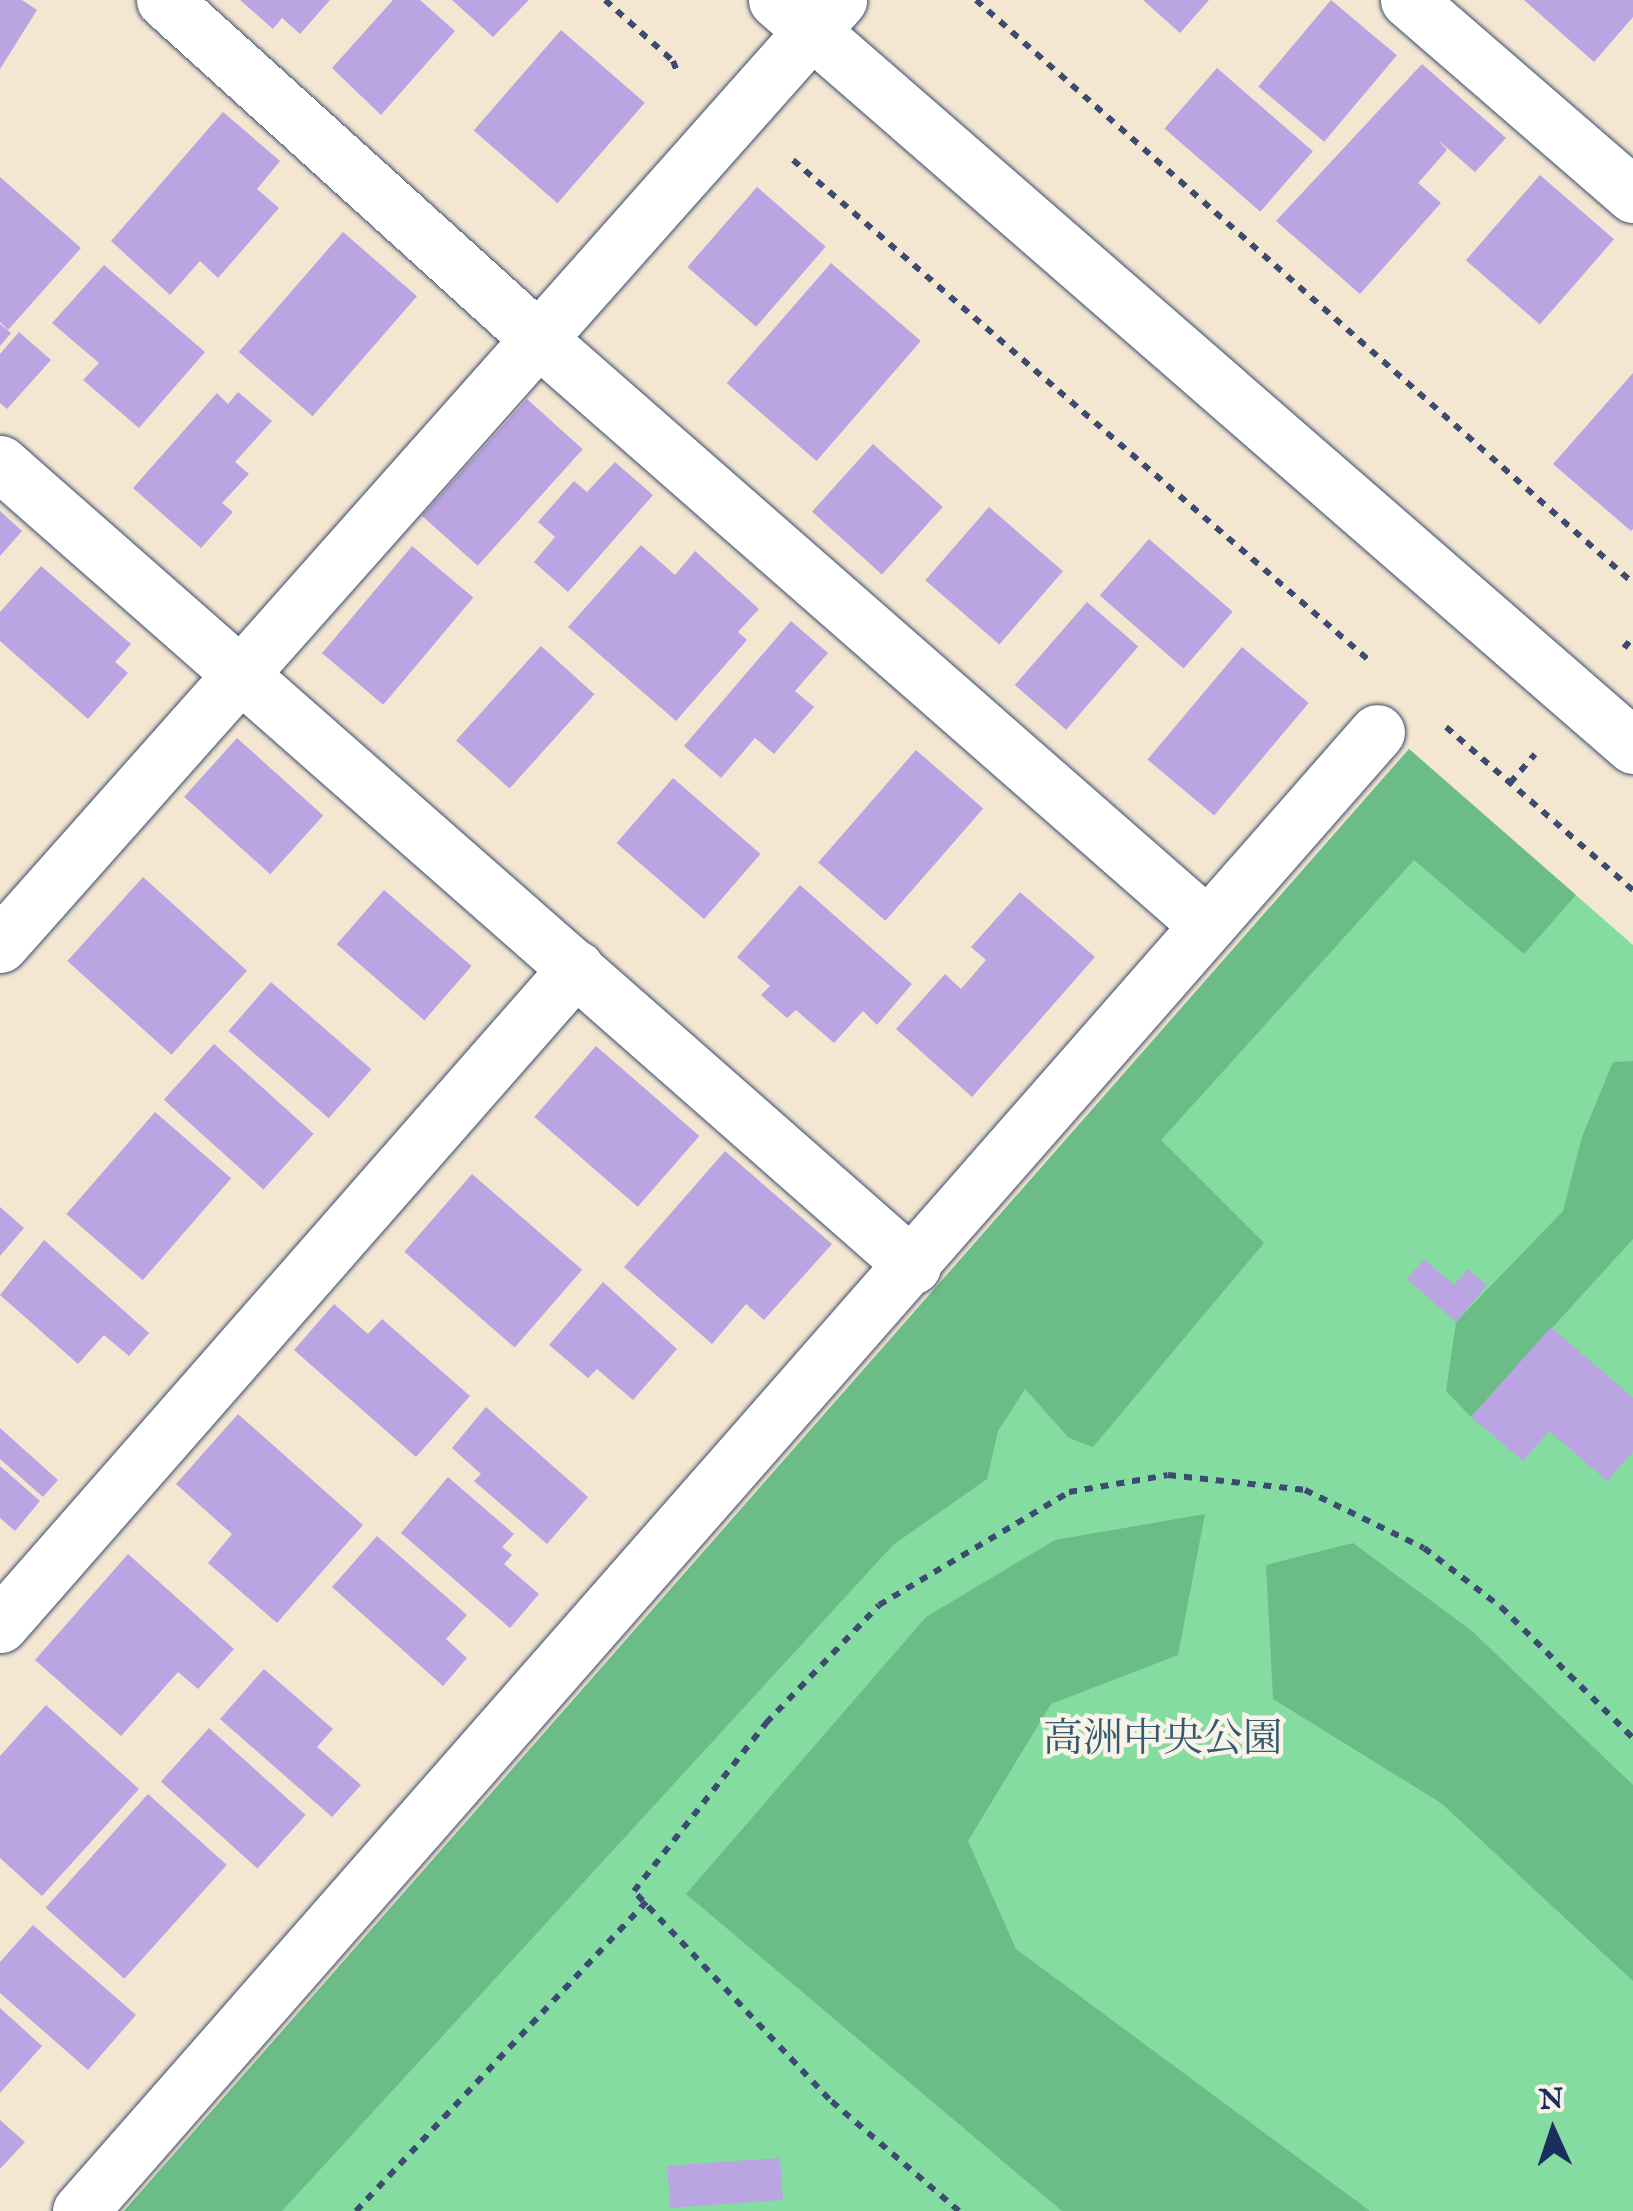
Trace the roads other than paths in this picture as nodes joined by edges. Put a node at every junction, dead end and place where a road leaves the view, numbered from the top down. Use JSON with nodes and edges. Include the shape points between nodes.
{"nodes":[{"id":1,"x":164,"y":0,"type":"edge"},
{"id":2,"x":1408,"y":0,"type":"edge"},
{"id":3,"x":809,"y":10,"type":"edge"},
{"id":4,"x":1633,"y":194,"type":"edge"},
{"id":5,"x":535,"y":336,"type":"junction"},
{"id":6,"x":0,"y":463,"type":"edge"},
{"id":7,"x":236,"y":677,"type":"junction"},
{"id":8,"x":1377,"y":732,"type":"dead end"},
{"id":9,"x":1633,"y":746,"type":"edge"},
{"id":10,"x":1207,"y":924,"type":"junction"},
{"id":11,"x":0,"y":945,"type":"edge"},
{"id":12,"x":576,"y":968,"type":"junction"},
{"id":13,"x":912,"y":1266,"type":"junction"},
{"id":14,"x":0,"y":1624,"type":"edge"},
{"id":15,"x":80,"y":2211,"type":"edge"}],
"edges":[{"from":1,"to":5,"type":"street"},
{"from":2,"to":4,"type":"street"},
{"from":3,"to":5,"type":"street","via":[[722,130]]},
{"from":3,"to":9,"type":"street"},
{"from":5,"to":7,"type":"street"},
{"from":5,"to":10,"type":"street"},
{"from":6,"to":7,"type":"street"},
{"from":7,"to":11,"type":"street"},
{"from":7,"to":12,"type":"street"},
{"from":8,"to":10,"type":"street"},
{"from":10,"to":13,"type":"street"},
{"from":12,"to":13,"type":"street"},
{"from":12,"to":14,"type":"street"},
{"from":13,"to":15,"type":"street"}]}
